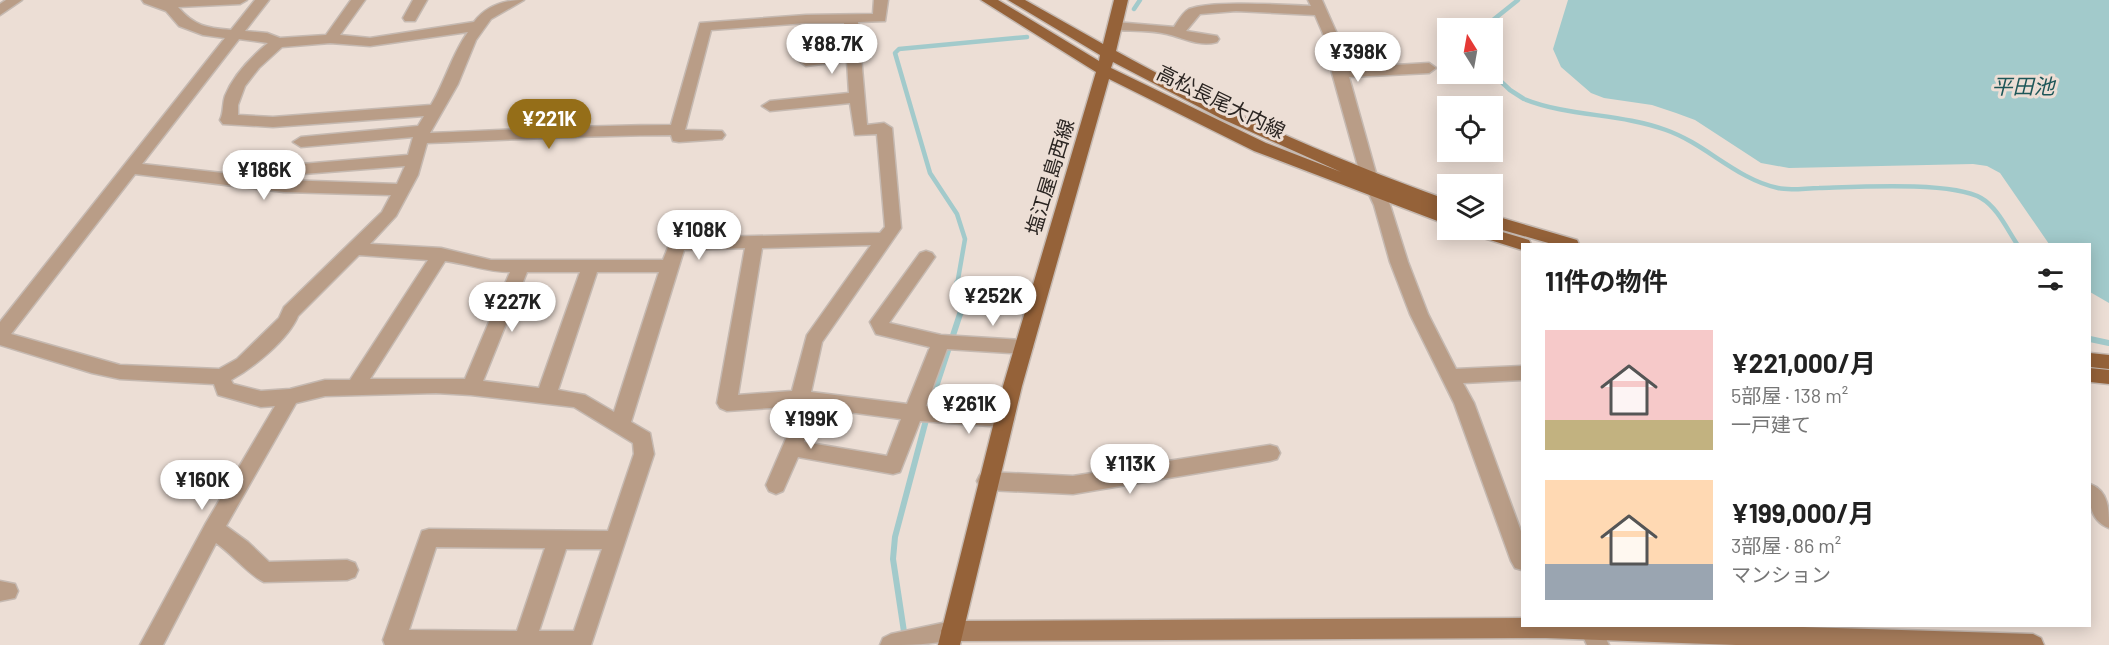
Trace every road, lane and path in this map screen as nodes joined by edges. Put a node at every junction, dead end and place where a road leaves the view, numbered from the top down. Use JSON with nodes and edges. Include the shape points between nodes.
{"nodes":[{"id":1,"x":15,"y":0,"type":"edge"},
{"id":2,"x":240,"y":0,"type":"edge"},
{"id":3,"x":262,"y":0,"type":"edge"},
{"id":4,"x":358,"y":0,"type":"edge"},
{"id":5,"x":420,"y":0,"type":"edge"},
{"id":6,"x":517,"y":0,"type":"edge"},
{"id":7,"x":881,"y":0,"type":"edge"},
{"id":8,"x":988,"y":0,"type":"edge"},
{"id":9,"x":1014,"y":0,"type":"edge"},
{"id":10,"x":1121,"y":0,"type":"edge"},
{"id":11,"x":154,"y":2,"type":"edge"},
{"id":12,"x":1318,"y":6,"type":"edge"},
{"id":13,"x":0,"y":11,"type":"edge"},
{"id":14,"x":410,"y":18,"type":"dead end"},
{"id":15,"x":851,"y":20,"type":"junction"},
{"id":16,"x":478,"y":26,"type":"junction"},
{"id":17,"x":1115,"y":26,"type":"junction"},
{"id":18,"x":1178,"y":32,"type":"junction"},
{"id":19,"x":234,"y":36,"type":"junction"},
{"id":20,"x":330,"y":39,"type":"junction"},
{"id":21,"x":1212,"y":39,"type":"dead end"},
{"id":22,"x":278,"y":43,"type":"junction"},
{"id":23,"x":854,"y":56,"type":"junction"},
{"id":24,"x":806,"y":61,"type":"dead end"},
{"id":25,"x":1106,"y":62,"type":"junction"},
{"id":26,"x":1429,"y":68,"type":"dead end"},
{"id":27,"x":1339,"y":73,"type":"junction"},
{"id":28,"x":857,"y":97,"type":"junction"},
{"id":29,"x":770,"y":106,"type":"dead end"},
{"id":30,"x":436,"y":110,"type":"junction"},
{"id":31,"x":310,"y":119,"type":"junction"},
{"id":32,"x":677,"y":130,"type":"junction"},
{"id":33,"x":422,"y":135,"type":"junction"},
{"id":34,"x":717,"y":135,"type":"dead end"},
{"id":35,"x":301,"y":142,"type":"junction"},
{"id":36,"x":414,"y":160,"type":"junction"},
{"id":37,"x":129,"y":168,"type":"junction"},
{"id":38,"x":290,"y":170,"type":"junction"},
{"id":39,"x":1369,"y":177,"type":"junction"},
{"id":40,"x":284,"y":186,"type":"junction"},
{"id":41,"x":402,"y":190,"type":"junction"},
{"id":42,"x":1378,"y":194,"type":"junction"},
{"id":43,"x":1437,"y":202,"type":"edge"},
{"id":44,"x":1437,"y":215,"type":"edge"},
{"id":45,"x":1503,"y":224,"type":"edge"},
{"id":46,"x":1503,"y":238,"type":"edge"},
{"id":47,"x":885,"y":239,"type":"junction"},
{"id":48,"x":755,"y":242,"type":"junction"},
{"id":49,"x":1521,"y":243,"type":"edge"},
{"id":50,"x":1567,"y":243,"type":"edge"},
{"id":51,"x":357,"y":248,"type":"junction"},
{"id":52,"x":441,"y":254,"type":"junction"},
{"id":53,"x":926,"y":257,"type":"dead end"},
{"id":54,"x":521,"y":266,"type":"junction"},
{"id":55,"x":591,"y":266,"type":"junction"},
{"id":56,"x":670,"y":266,"type":"junction"},
{"id":57,"x":0,"y":337,"type":"edge"},
{"id":58,"x":948,"y":342,"type":"junction"},
{"id":59,"x":1024,"y":347,"type":"junction"},
{"id":60,"x":2091,"y":360,"type":"edge"},
{"id":61,"x":2109,"y":362,"type":"edge"},
{"id":62,"x":1521,"y":373,"type":"edge"},
{"id":63,"x":2091,"y":375,"type":"edge"},
{"id":64,"x":221,"y":377,"type":"junction"},
{"id":65,"x":1450,"y":377,"type":"junction"},
{"id":66,"x":2109,"y":377,"type":"edge"},
{"id":67,"x":355,"y":387,"type":"junction"},
{"id":68,"x":471,"y":387,"type":"junction"},
{"id":69,"x":546,"y":396,"type":"junction"},
{"id":70,"x":290,"y":397,"type":"junction"},
{"id":71,"x":806,"y":399,"type":"junction"},
{"id":72,"x":923,"y":413,"type":"junction"},
{"id":73,"x":1004,"y":419,"type":"junction"},
{"id":74,"x":620,"y":425,"type":"junction"},
{"id":75,"x":792,"y":448,"type":"junction"},
{"id":76,"x":1270,"y":453,"type":"dead end"},
{"id":77,"x":987,"y":482,"type":"junction"},
{"id":78,"x":776,"y":485,"type":"dead end"},
{"id":79,"x":2091,"y":494,"type":"edge"},
{"id":80,"x":2109,"y":519,"type":"edge"},
{"id":81,"x":213,"y":529,"type":"junction"},
{"id":82,"x":559,"y":539,"type":"junction"},
{"id":83,"x":615,"y":540,"type":"junction"},
{"id":84,"x":1521,"y":558,"type":"edge"},
{"id":85,"x":347,"y":570,"type":"dead end"},
{"id":86,"x":1546,"y":627,"type":"edge"},
{"id":87,"x":1595,"y":637,"type":"edge"},
{"id":88,"x":950,"y":638,"type":"edge"},
{"id":89,"x":1123,"y":638,"type":"edge"},
{"id":90,"x":525,"y":641,"type":"junction"},
{"id":91,"x":903,"y":642,"type":"edge"},
{"id":92,"x":581,"y":643,"type":"edge"},
{"id":93,"x":1954,"y":643,"type":"edge"},
{"id":94,"x":151,"y":645,"type":"edge"},
{"id":95,"x":2033,"y":645,"type":"edge"}],
"edges":[{"from":1,"to":13,"type":"street"},
{"from":2,"to":11,"type":"street"},
{"from":3,"to":19,"type":"street"},
{"from":4,"to":20,"type":"street"},
{"from":5,"to":14,"type":"street"},
{"from":6,"to":16,"type":"street","via":[[495,10]]},
{"from":7,"to":15,"type":"street","via":[[880,18]]},
{"from":8,"to":25,"type":"main road","name":"高松長尾大内線"},
{"from":9,"to":25,"type":"main road","name":"高松長尾大内線"},
{"from":10,"to":17,"type":"main road","name":"塩江屋島西線"},
{"from":11,"to":19,"type":"street","via":[[171,8],[184,23]]},
{"from":12,"to":18,"type":"street","via":[[1200,9],[1192,12]]},
{"from":12,"to":27,"type":"street","via":[[1331,36]]},
{"from":15,"to":23,"type":"street"},
{"from":15,"to":32,"type":"street","via":[[705,26]]},
{"from":16,"to":20,"type":"street","via":[[370,42]]},
{"from":16,"to":30,"type":"street"},
{"from":17,"to":18,"type":"street"},
{"from":17,"to":25,"type":"main road","name":"塩江屋島西線"},
{"from":18,"to":21,"type":"street"},
{"from":19,"to":22,"type":"street","via":[[267,37]]},
{"from":19,"to":37,"type":"street"},
{"from":20,"to":22,"type":"street"},
{"from":22,"to":31,"type":"street","via":[[230,97],[228,120]]},
{"from":23,"to":24,"type":"street"},
{"from":23,"to":28,"type":"street"},
{"from":25,"to":39,"type":"main road","name":"高松長尾大内線"},
{"from":25,"to":42,"type":"main road","name":"高松長尾大内線","via":[[1260,147]]},
{"from":25,"to":59,"type":"main road","name":"塩江屋島西線"},
{"from":26,"to":27,"type":"street"},
{"from":27,"to":39,"type":"street"},
{"from":28,"to":29,"type":"street"},
{"from":28,"to":47,"type":"street","via":[[860,131],[884,128],[893,228]]},
{"from":30,"to":31,"type":"street"},
{"from":30,"to":33,"type":"street"},
{"from":31,"to":35,"type":"street"},
{"from":32,"to":33,"type":"street"},
{"from":32,"to":34,"type":"street","via":[[680,137]]},
{"from":33,"to":35,"type":"street"},
{"from":33,"to":36,"type":"street"},
{"from":35,"to":38,"type":"street"},
{"from":36,"to":38,"type":"street"},
{"from":36,"to":41,"type":"street"},
{"from":37,"to":40,"type":"street"},
{"from":37,"to":57,"type":"street"},
{"from":38,"to":40,"type":"street"},
{"from":39,"to":42,"type":"street"},
{"from":39,"to":43,"type":"main road","name":"高松長尾大内線"},
{"from":40,"to":41,"type":"street"},
{"from":41,"to":51,"type":"street","via":[[387,216]]},
{"from":42,"to":44,"type":"main road","name":"高松長尾大内線"},
{"from":42,"to":65,"type":"street","via":[[1419,314]]},
{"from":45,"to":50,"type":"main road"},
{"from":46,"to":49,"type":"main road"},
{"from":47,"to":48,"type":"street"},
{"from":47,"to":71,"type":"street","via":[[813,340]]},
{"from":48,"to":56,"type":"street","via":[[677,244]]},
{"from":48,"to":71,"type":"street","via":[[727,403]]},
{"from":51,"to":52,"type":"street"},
{"from":51,"to":64,"type":"street","via":[[290,312],[286,322],[244,364]]},
{"from":52,"to":54,"type":"street","via":[[473,258],[490,266]]},
{"from":52,"to":67,"type":"street"},
{"from":53,"to":58,"type":"street","via":[[879,322],[882,329]]},
{"from":54,"to":55,"type":"street"},
{"from":54,"to":68,"type":"street"},
{"from":55,"to":56,"type":"street"},
{"from":55,"to":69,"type":"street"},
{"from":56,"to":74,"type":"street"},
{"from":57,"to":64,"type":"street","via":[[120,372]]},
{"from":58,"to":59,"type":"street"},
{"from":58,"to":72,"type":"street"},
{"from":59,"to":73,"type":"main road","name":"塩江屋島西線"},
{"from":60,"to":61,"type":"main road"},
{"from":62,"to":65,"type":"street"},
{"from":63,"to":66,"type":"main road"},
{"from":64,"to":70,"type":"street","via":[[225,390],[242,395],[261,399]]},
{"from":65,"to":84,"type":"street","via":[[1493,476]]},
{"from":67,"to":68,"type":"street"},
{"from":67,"to":70,"type":"street","via":[[325,388]]},
{"from":68,"to":69,"type":"street"},
{"from":69,"to":74,"type":"street","via":[[578,400]]},
{"from":70,"to":81,"type":"street"},
{"from":71,"to":72,"type":"street"},
{"from":71,"to":75,"type":"street"},
{"from":72,"to":73,"type":"street"},
{"from":72,"to":75,"type":"street","via":[[893,466]]},
{"from":73,"to":77,"type":"main road","name":"塩江屋島西線"},
{"from":74,"to":83,"type":"street","via":[[643,440],[644,454]]},
{"from":75,"to":78,"type":"street"},
{"from":76,"to":77,"type":"street","via":[[1073,485]]},
{"from":77,"to":88,"type":"main road","name":"塩江屋島西線"},
{"from":79,"to":80,"type":"street"},
{"from":81,"to":85,"type":"street","via":[[264,572]]},
{"from":81,"to":94,"type":"street"},
{"from":82,"to":83,"type":"street"},
{"from":82,"to":90,"type":"street"},
{"from":82,"to":90,"type":"street","via":[[429,538],[394,640]]},
{"from":83,"to":92,"type":"street"},
{"from":86,"to":87,"type":"street"},
{"from":86,"to":89,"type":"street"},
{"from":87,"to":93,"type":"street"},
{"from":88,"to":89,"type":"street"},
{"from":88,"to":91,"type":"street"},
{"from":90,"to":92,"type":"street"},
{"from":93,"to":95,"type":"street"}]}
